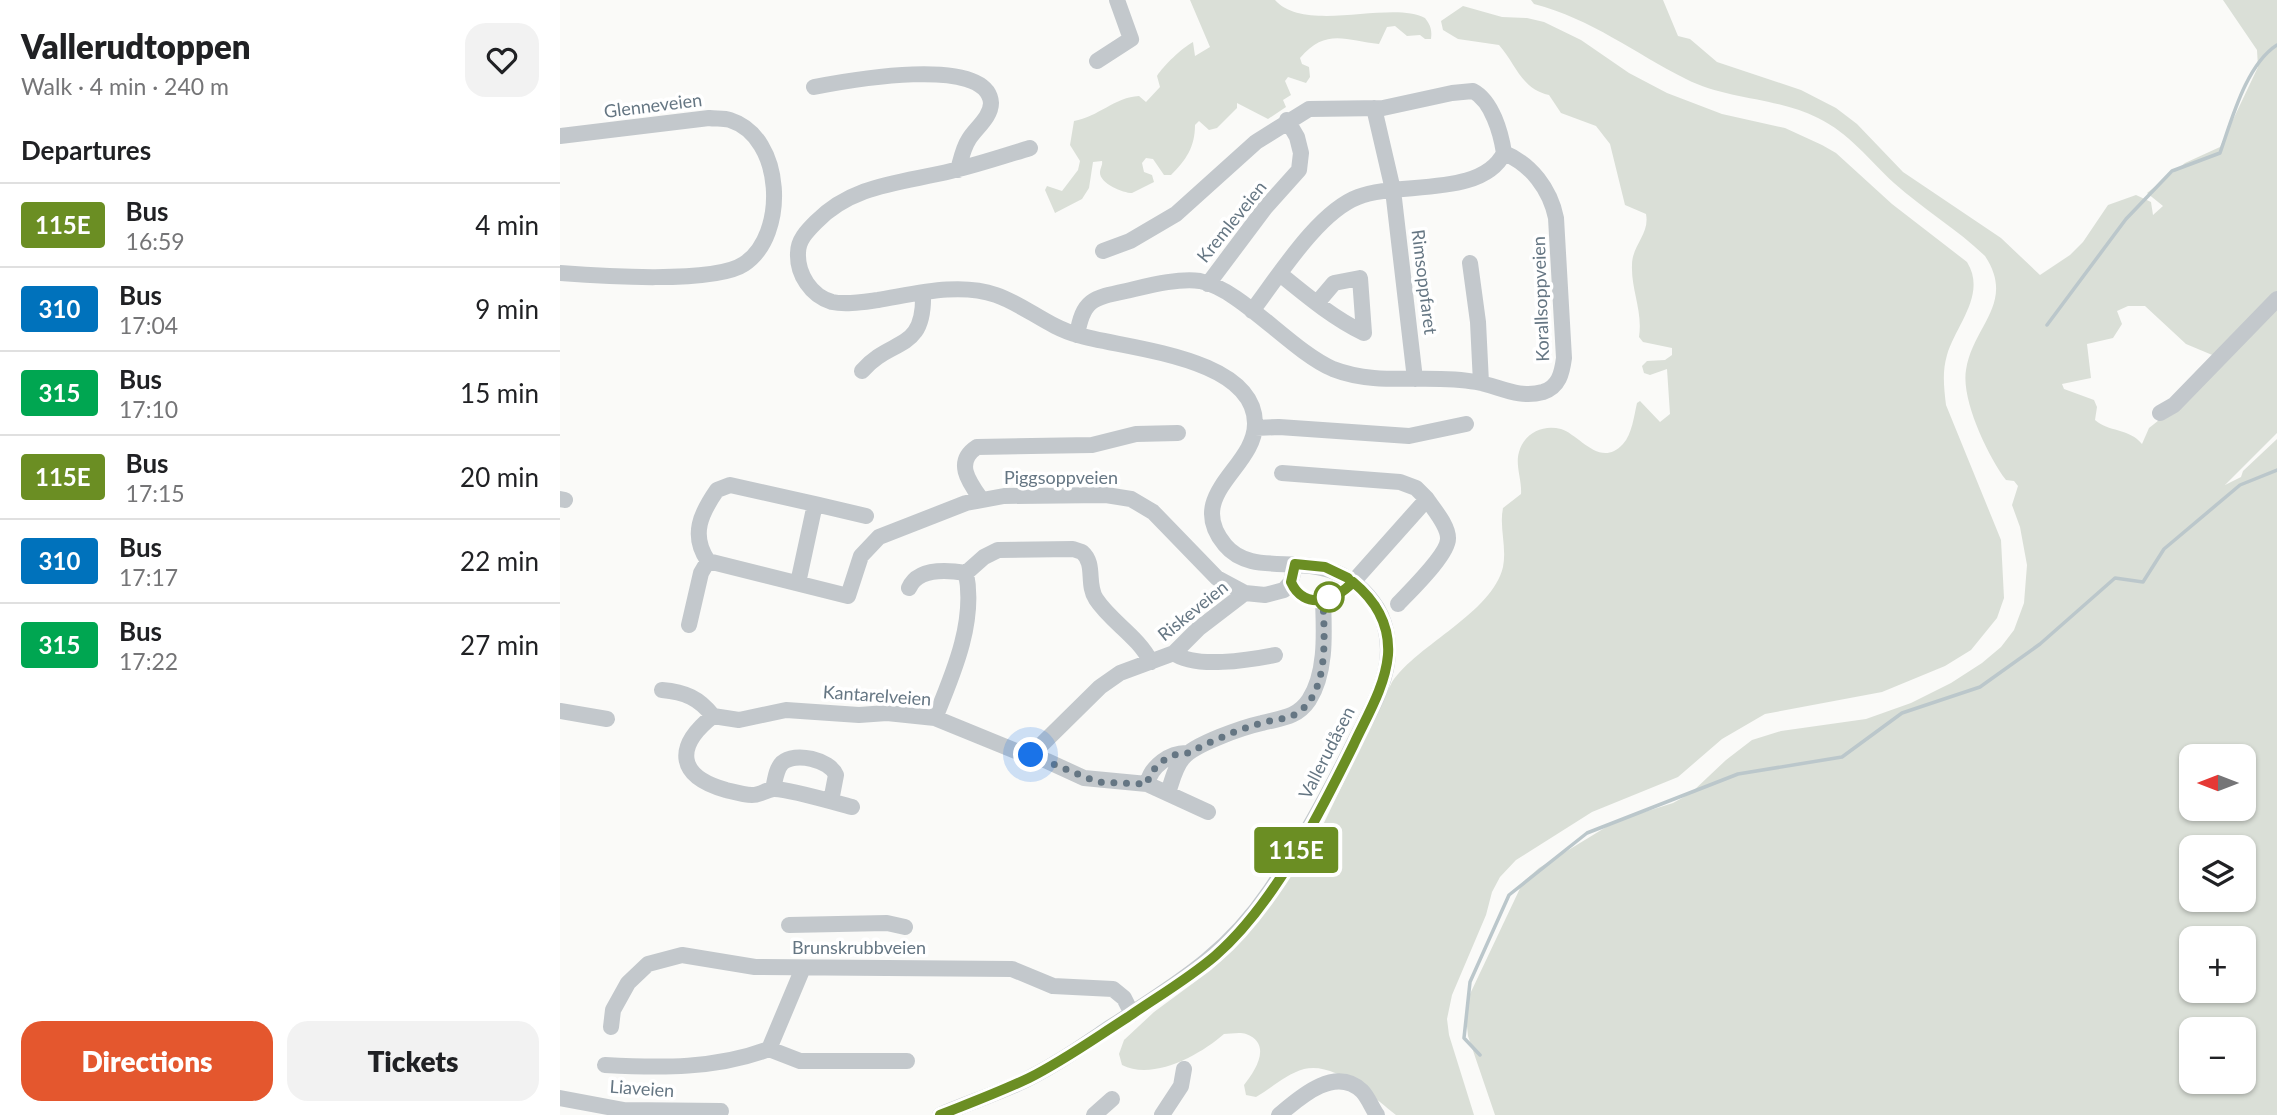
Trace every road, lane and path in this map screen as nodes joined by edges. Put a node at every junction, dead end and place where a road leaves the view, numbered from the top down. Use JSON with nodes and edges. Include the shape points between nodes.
{"nodes":[{"id":1,"x":1117,"y":0,"type":"edge"},
{"id":2,"x":1097,"y":61,"type":"dead end"},
{"id":3,"x":814,"y":87,"type":"dead end"},
{"id":4,"x":1374,"y":108,"type":"junction"},
{"id":5,"x":1287,"y":120,"type":"junction"},
{"id":6,"x":560,"y":136,"type":"edge"},
{"id":7,"x":1030,"y":148,"type":"dead end"},
{"id":8,"x":1504,"y":153,"type":"junction"},
{"id":9,"x":958,"y":170,"type":"junction"},
{"id":10,"x":1393,"y":190,"type":"junction"},
{"id":11,"x":1103,"y":251,"type":"dead end"},
{"id":12,"x":1470,"y":263,"type":"dead end"},
{"id":13,"x":560,"y":273,"type":"edge"},
{"id":14,"x":1280,"y":274,"type":"junction"},
{"id":15,"x":1208,"y":284,"type":"junction"},
{"id":16,"x":923,"y":293,"type":"junction"},
{"id":17,"x":2277,"y":299,"type":"edge"},
{"id":18,"x":1317,"y":303,"type":"dead end"},
{"id":19,"x":1252,"y":311,"type":"junction"},
{"id":20,"x":1077,"y":335,"type":"junction"},
{"id":21,"x":862,"y":371,"type":"dead end"},
{"id":22,"x":1415,"y":379,"type":"junction"},
{"id":23,"x":1481,"y":383,"type":"junction"},
{"id":24,"x":2160,"y":413,"type":"dead end"},
{"id":25,"x":1466,"y":424,"type":"dead end"},
{"id":26,"x":1255,"y":428,"type":"junction"},
{"id":27,"x":1178,"y":433,"type":"dead end"},
{"id":28,"x":1282,"y":474,"type":"dead end"},
{"id":29,"x":981,"y":499,"type":"junction"},
{"id":30,"x":1427,"y":499,"type":"junction"},
{"id":31,"x":815,"y":504,"type":"junction"},
{"id":32,"x":866,"y":516,"type":"dead end"},
{"id":33,"x":708,"y":561,"type":"junction"},
{"id":34,"x":1295,"y":564,"type":"junction"},
{"id":35,"x":966,"y":573,"type":"junction"},
{"id":36,"x":1353,"y":582,"type":"junction"},
{"id":37,"x":797,"y":583,"type":"junction"},
{"id":38,"x":909,"y":588,"type":"dead end"},
{"id":39,"x":1245,"y":593,"type":"junction"},
{"id":40,"x":1323,"y":600,"type":"dead end"},
{"id":41,"x":1398,"y":604,"type":"dead end"},
{"id":42,"x":689,"y":625,"type":"dead end"},
{"id":43,"x":1174,"y":653,"type":"junction"},
{"id":44,"x":1275,"y":655,"type":"dead end"},
{"id":45,"x":1151,"y":662,"type":"junction"},
{"id":46,"x":662,"y":690,"type":"dead end"},
{"id":47,"x":560,"y":711,"type":"edge"},
{"id":48,"x":713,"y":716,"type":"junction"},
{"id":49,"x":935,"y":718,"type":"junction"},
{"id":50,"x":607,"y":719,"type":"dead end"},
{"id":51,"x":1188,"y":753,"type":"junction"},
{"id":52,"x":1031,"y":755,"type":"junction"},
{"id":53,"x":1147,"y":784,"type":"junction"},
{"id":54,"x":773,"y":789,"type":"junction"},
{"id":55,"x":1168,"y":793,"type":"junction"},
{"id":56,"x":831,"y":801,"type":"junction"},
{"id":57,"x":852,"y":807,"type":"dead end"},
{"id":58,"x":1208,"y":811,"type":"dead end"},
{"id":59,"x":789,"y":925,"type":"dead end"},
{"id":60,"x":905,"y":927,"type":"dead end"},
{"id":61,"x":803,"y":968,"type":"junction"},
{"id":62,"x":1132,"y":1014,"type":"junction"},
{"id":63,"x":611,"y":1027,"type":"dead end"},
{"id":64,"x":769,"y":1049,"type":"junction"},
{"id":65,"x":907,"y":1061,"type":"dead end"},
{"id":66,"x":605,"y":1065,"type":"dead end"},
{"id":67,"x":1184,"y":1069,"type":"dead end"},
{"id":68,"x":560,"y":1098,"type":"edge"},
{"id":69,"x":1112,"y":1099,"type":"dead end"},
{"id":70,"x":721,"y":1111,"type":"dead end"},
{"id":71,"x":940,"y":1115,"type":"edge"},
{"id":72,"x":1094,"y":1115,"type":"edge"},
{"id":73,"x":1162,"y":1115,"type":"edge"},
{"id":74,"x":1279,"y":1115,"type":"edge"},
{"id":75,"x":1377,"y":1115,"type":"edge"}],
"edges":[{"from":1,"to":2,"type":"street","via":[[1130,39]]},
{"from":3,"to":9,"type":"street","via":[[902,74],[974,80],[987,90],[990,110],[969,138]]},
{"from":4,"to":5,"type":"street","name":"Kremleveien","via":[[1317,107]]},
{"from":4,"to":8,"type":"street","name":"Kremleveien","via":[[1473,91],[1487,104]]},
{"from":4,"to":10,"type":"street","name":"Rimsoppfaret"},
{"from":5,"to":11,"type":"street","name":"Kremleveien","via":[[1176,214]]},
{"from":5,"to":15,"type":"street","name":"Kremleveien","via":[[1301,153],[1299,170]]},
{"from":6,"to":13,"type":"street","name":"Glenneveien","via":[[709,118],[731,120],[753,136],[766,156],[775,201],[763,245],[745,264],[727,272],[702,276]]},
{"from":7,"to":9,"type":"street"},
{"from":8,"to":10,"type":"street","via":[[1488,170],[1468,179]]},
{"from":8,"to":23,"type":"street","name":"Korallsoppveien","via":[[1535,175],[1554,208],[1565,338],[1563,369],[1551,388],[1537,393],[1510,393]]},
{"from":9,"to":16,"type":"street","via":[[885,183],[855,194],[821,216],[800,242],[800,271],[813,290],[830,302]]},
{"from":10,"to":14,"type":"street","via":[[1345,204],[1313,233]]},
{"from":10,"to":22,"type":"street","name":"Rimsoppfaret"},
{"from":12,"to":23,"type":"street"},
{"from":14,"to":18,"type":"street"},
{"from":14,"to":19,"type":"street"},
{"from":15,"to":19,"type":"street","name":"Korallsoppveien"},
{"from":15,"to":20,"type":"street","name":"Kremleveien","via":[[1161,285],[1094,299],[1083,309]]},
{"from":16,"to":20,"type":"street","via":[[959,289],[992,293]]},
{"from":16,"to":21,"type":"street","via":[[915,332]]},
{"from":17,"to":24,"type":"street","via":[[2174,405]]},
{"from":19,"to":22,"type":"street","name":"Korallsoppveien","via":[[1336,370],[1372,378]]},
{"from":20,"to":26,"type":"street","via":[[1158,352],[1222,376],[1248,397]]},
{"from":22,"to":23,"type":"street","name":"Korallsoppveien"},
{"from":25,"to":26,"type":"street","via":[[1409,436]]},
{"from":26,"to":34,"type":"street","name":"Vallerudåsen","via":[[1249,449],[1218,491],[1214,525],[1225,545],[1240,557]]},
{"from":27,"to":29,"type":"street","name":"Piggsoppveien","via":[[1136,434],[1092,445],[977,447],[964,468]]},
{"from":28,"to":30,"type":"street","via":[[1400,482]]},
{"from":29,"to":37,"type":"street","name":"Piggsoppveien","via":[[870,543],[848,596]]},
{"from":29,"to":39,"type":"street","name":"Piggsoppveien","via":[[1106,495],[1131,499],[1153,512],[1217,578]]},
{"from":30,"to":36,"type":"street"},
{"from":30,"to":41,"type":"street","via":[[1449,541]]},
{"from":31,"to":32,"type":"street"},
{"from":31,"to":33,"type":"street","via":[[730,485],[717,490],[698,523],[701,550]]},
{"from":31,"to":37,"type":"street"},
{"from":33,"to":37,"type":"street","name":"Piggsoppveien"},
{"from":33,"to":42,"type":"street"},
{"from":34,"to":36,"type":"street","name":"Vallerudåsen","via":[[1325,567]]},
{"from":34,"to":39,"type":"street","via":[[1284,590],[1265,595]]},
{"from":35,"to":38,"type":"street","via":[[923,574]]},
{"from":35,"to":45,"type":"street","via":[[991,553],[1004,549],[1082,552],[1089,561],[1094,595]]},
{"from":35,"to":49,"type":"street","via":[[969,593],[962,645]]},
{"from":36,"to":62,"type":"street","name":"Vallerudåsen","via":[[1380,613],[1388,656],[1378,694],[1338,777],[1296,850],[1234,937],[1194,972]]},
{"from":39,"to":43,"type":"street","name":"Riskeveien"},
{"from":40,"to":51,"type":"street","via":[[1320,673],[1303,708],[1290,717],[1256,724]]},
{"from":43,"to":44,"type":"street","via":[[1202,662]]},
{"from":43,"to":45,"type":"street","name":"Riskeveien"},
{"from":45,"to":52,"type":"street","name":"Riskeveien","via":[[1120,673],[1101,687]]},
{"from":46,"to":48,"type":"street","via":[[692,696]]},
{"from":47,"to":50,"type":"street"},
{"from":48,"to":49,"type":"street","name":"Kantarelveien","via":[[739,720],[786,710]]},
{"from":48,"to":54,"type":"street","via":[[688,743],[690,771],[709,785],[740,793]]},
{"from":49,"to":52,"type":"street","name":"Kantarelveien"},
{"from":51,"to":53,"type":"street","via":[[1169,757],[1150,774]]},
{"from":51,"to":55,"type":"street","via":[[1178,765]]},
{"from":52,"to":53,"type":"street","name":"Kantarelveien","via":[[1097,782]]},
{"from":53,"to":55,"type":"street","name":"Kantarelveien"},
{"from":54,"to":56,"type":"street"},
{"from":54,"to":56,"type":"street","via":[[779,766],[799,757],[834,770]]},
{"from":55,"to":58,"type":"street","name":"Kantarelveien"},
{"from":56,"to":57,"type":"street"},
{"from":59,"to":60,"type":"street","via":[[887,923]]},
{"from":61,"to":62,"type":"street","name":"Brunskrubbveien","via":[[1012,970],[1053,986],[1114,989]]},
{"from":61,"to":63,"type":"street","name":"Brunskrubbveien","via":[[755,967],[692,955],[667,958],[648,964],[628,983],[613,1010]]},
{"from":61,"to":64,"type":"street"},
{"from":62,"to":71,"type":"street","name":"Vallerudåsen","via":[[1032,1077]]},
{"from":64,"to":65,"type":"street","via":[[800,1061]]},
{"from":64,"to":66,"type":"street","via":[[688,1067]]},
{"from":67,"to":73,"type":"street","via":[[1181,1086]]},
{"from":68,"to":70,"type":"street","name":"Liaveien","via":[[624,1110]]},
{"from":69,"to":72,"type":"street"},
{"from":74,"to":75,"type":"street","via":[[1306,1092],[1326,1083],[1344,1083],[1361,1090]]}]}
